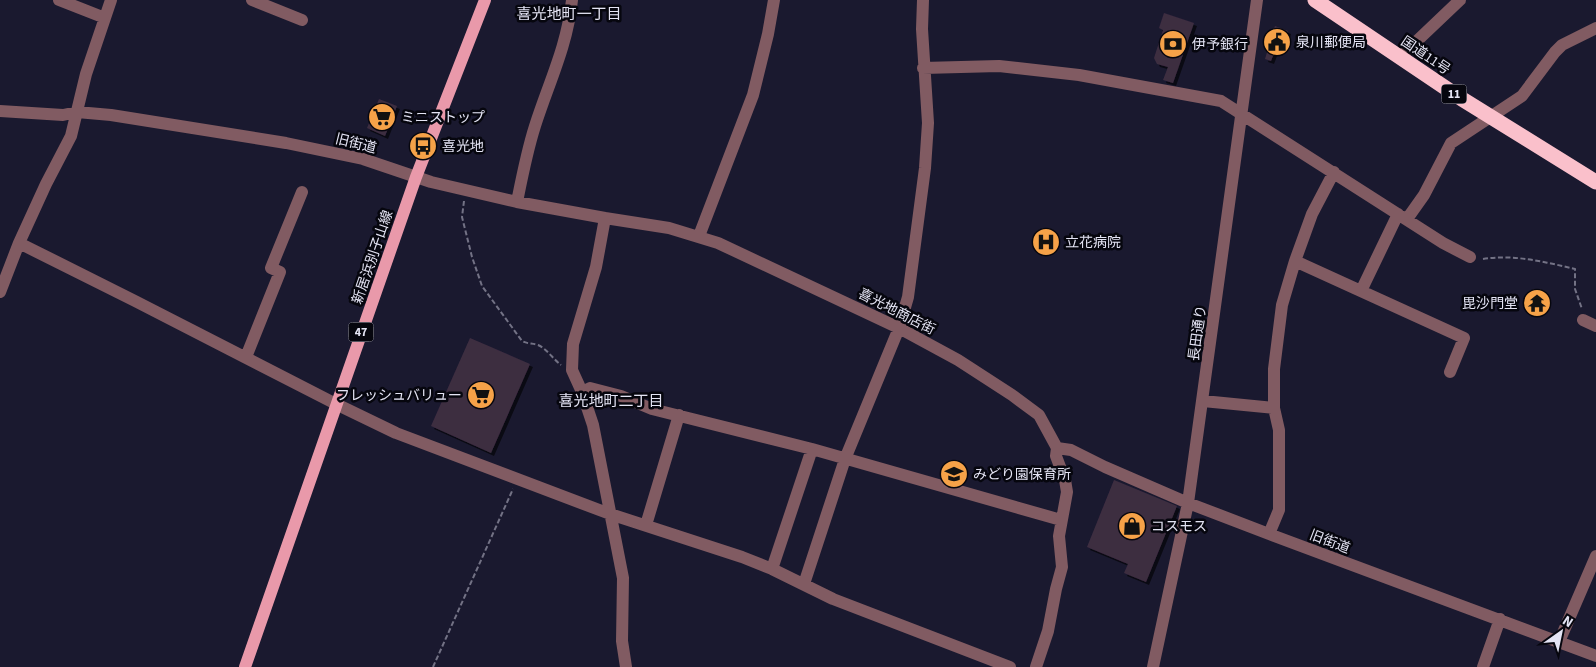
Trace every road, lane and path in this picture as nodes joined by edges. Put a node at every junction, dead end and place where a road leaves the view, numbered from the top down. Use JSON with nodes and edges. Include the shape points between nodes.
{"nodes":[{"id":1,"x":59,"y":0,"type":"edge"},
{"id":2,"x":111,"y":0,"type":"edge"},
{"id":3,"x":252,"y":0,"type":"edge"},
{"id":4,"x":485,"y":0,"type":"edge"},
{"id":5,"x":572,"y":0,"type":"edge"},
{"id":6,"x":774,"y":0,"type":"edge"},
{"id":7,"x":923,"y":0,"type":"edge"},
{"id":8,"x":1257,"y":0,"type":"edge"},
{"id":9,"x":1316,"y":0,"type":"edge"},
{"id":10,"x":1460,"y":0,"type":"edge"},
{"id":11,"x":105,"y":18,"type":"junction"},
{"id":12,"x":302,"y":20,"type":"dead end"},
{"id":13,"x":1596,"y":28,"type":"edge"},
{"id":14,"x":1400,"y":57,"type":"junction"},
{"id":15,"x":923,"y":68,"type":"junction"},
{"id":16,"x":0,"y":111,"type":"edge"},
{"id":17,"x":77,"y":112,"type":"junction"},
{"id":18,"x":1240,"y":114,"type":"junction"},
{"id":19,"x":1490,"y":117,"type":"junction"},
{"id":20,"x":1334,"y":172,"type":"junction"},
{"id":21,"x":416,"y":177,"type":"junction"},
{"id":22,"x":1596,"y":182,"type":"edge"},
{"id":23,"x":466,"y":190,"type":"junction"},
{"id":24,"x":302,"y":192,"type":"dead end"},
{"id":25,"x":517,"y":202,"type":"junction"},
{"id":26,"x":1402,"y":217,"type":"junction"},
{"id":27,"x":605,"y":218,"type":"junction"},
{"id":28,"x":699,"y":236,"type":"junction"},
{"id":29,"x":19,"y":244,"type":"junction"},
{"id":30,"x":1470,"y":257,"type":"joint"},
{"id":31,"x":1295,"y":261,"type":"junction"},
{"id":32,"x":1362,"y":291,"type":"junction"},
{"id":33,"x":0,"y":292,"type":"edge"},
{"id":34,"x":1584,"y":320,"type":"joint"},
{"id":35,"x":1596,"y":326,"type":"edge"},
{"id":36,"x":899,"y":328,"type":"junction"},
{"id":37,"x":246,"y":357,"type":"junction"},
{"id":38,"x":572,"y":370,"type":"junction"},
{"id":39,"x":1450,"y":372,"type":"dead end"},
{"id":40,"x":582,"y":392,"type":"junction"},
{"id":41,"x":1203,"y":401,"type":"junction"},
{"id":42,"x":336,"y":404,"type":"junction"},
{"id":43,"x":1274,"y":408,"type":"junction"},
{"id":44,"x":679,"y":415,"type":"junction"},
{"id":45,"x":1057,"y":448,"type":"junction"},
{"id":46,"x":812,"y":449,"type":"junction"},
{"id":47,"x":845,"y":459,"type":"junction"},
{"id":48,"x":518,"y":478,"type":"junction"},
{"id":49,"x":1188,"y":503,"type":"junction"},
{"id":50,"x":610,"y":514,"type":"junction"},
{"id":51,"x":1061,"y":520,"type":"junction"},
{"id":52,"x":646,"y":525,"type":"junction"},
{"id":53,"x":1269,"y":534,"type":"junction"},
{"id":54,"x":1596,"y":556,"type":"edge"},
{"id":55,"x":772,"y":569,"type":"junction"},
{"id":56,"x":804,"y":584,"type":"junction"},
{"id":57,"x":1500,"y":619,"type":"junction"},
{"id":58,"x":1559,"y":642,"type":"junction"},
{"id":59,"x":1596,"y":656,"type":"edge"},
{"id":60,"x":244,"y":667,"type":"edge"},
{"id":61,"x":433,"y":667,"type":"edge"},
{"id":62,"x":626,"y":667,"type":"edge"},
{"id":63,"x":1010,"y":667,"type":"edge"},
{"id":64,"x":1036,"y":667,"type":"edge"},
{"id":65,"x":1154,"y":667,"type":"edge"},
{"id":66,"x":1483,"y":667,"type":"edge"}],
"edges":[{"from":1,"to":11,"type":"street"},
{"from":2,"to":11,"type":"street"},
{"from":3,"to":12,"type":"street"},
{"from":4,"to":21,"type":"main road","name":"新居浜別子山線","number":"47"},
{"from":5,"to":25,"type":"street","via":[[562,53],[534,127]]},
{"from":6,"to":28,"type":"street","via":[[753,95]]},
{"from":7,"to":15,"type":"street"},
{"from":8,"to":18,"type":"street","name":"長田通り"},
{"from":9,"to":14,"type":"highway","name":"国道11号","number":"11"},
{"from":10,"to":14,"type":"street"},
{"from":11,"to":17,"type":"street"},
{"from":13,"to":19,"type":"street","via":[[1562,45],[1522,96]]},
{"from":14,"to":19,"type":"highway","name":"国道11号","number":"11"},
{"from":15,"to":18,"type":"street","via":[[999,66],[1079,75],[1221,101]]},
{"from":15,"to":36,"type":"street","via":[[928,123],[925,168],[908,297]]},
{"from":16,"to":17,"type":"street","name":"旧街道","via":[[63,115]]},
{"from":17,"to":21,"type":"street","name":"旧街道","via":[[286,143],[363,159]]},
{"from":17,"to":29,"type":"street","via":[[71,136]]},
{"from":18,"to":20,"type":"street"},
{"from":18,"to":41,"type":"street","name":"長田通り"},
{"from":19,"to":22,"type":"highway","name":"国道11号","number":"11"},
{"from":19,"to":26,"type":"street","via":[[1451,143],[1424,194]]},
{"from":20,"to":26,"type":"street"},
{"from":20,"to":31,"type":"street","via":[[1312,214]]},
{"from":21,"to":23,"type":"street","name":"旧街道"},
{"from":21,"to":42,"type":"main road","name":"新居浜別子山線","number":"47"},
{"from":23,"to":25,"type":"street","name":"旧街道"},
{"from":23,"to":38,"type":"path","via":[[462,218],[482,286],[522,341],[544,349],[566,369]]},
{"from":24,"to":37,"type":"street","via":[[271,268],[280,272]]},
{"from":25,"to":27,"type":"street","name":"旧街道"},
{"from":26,"to":30,"type":"street"},
{"from":26,"to":32,"type":"street"},
{"from":27,"to":28,"type":"street","name":"旧街道"},
{"from":27,"to":38,"type":"street","via":[[596,267],[573,344]]},
{"from":28,"to":36,"type":"street","name":"喜光地商店街","via":[[801,280]]},
{"from":29,"to":33,"type":"street"},
{"from":29,"to":37,"type":"street"},
{"from":30,"to":34,"type":"path","via":[[1516,257],[1576,269],[1575,289]]},
{"from":31,"to":32,"type":"street"},
{"from":31,"to":43,"type":"street","via":[[1282,305],[1274,369]]},
{"from":32,"to":39,"type":"street","via":[[1464,338]]},
{"from":34,"to":35,"type":"street"},
{"from":36,"to":45,"type":"street","name":"喜光地商店街","via":[[958,360],[1039,415]]},
{"from":36,"to":47,"type":"street"},
{"from":37,"to":42,"type":"street"},
{"from":38,"to":40,"type":"street"},
{"from":40,"to":44,"type":"street","via":[[590,388]]},
{"from":40,"to":50,"type":"street","via":[[593,425]]},
{"from":41,"to":43,"type":"street"},
{"from":41,"to":49,"type":"street","name":"長田通り"},
{"from":42,"to":48,"type":"street","via":[[396,433]]},
{"from":42,"to":60,"type":"main road","name":"新居浜別子山線","number":"47"},
{"from":43,"to":53,"type":"street","via":[[1279,430],[1279,510]]},
{"from":44,"to":46,"type":"street"},
{"from":44,"to":52,"type":"street"},
{"from":45,"to":49,"type":"street","name":"旧街道","via":[[1071,450]]},
{"from":45,"to":51,"type":"street","name":"喜光地商店街","via":[[1056,456],[1066,492]]},
{"from":46,"to":47,"type":"street"},
{"from":46,"to":55,"type":"street"},
{"from":47,"to":51,"type":"street"},
{"from":47,"to":56,"type":"street"},
{"from":48,"to":50,"type":"street"},
{"from":48,"to":61,"type":"path"},
{"from":49,"to":53,"type":"street","name":"旧街道"},
{"from":49,"to":65,"type":"street","name":"長田通り"},
{"from":50,"to":52,"type":"street"},
{"from":50,"to":62,"type":"street","via":[[623,578],[622,641]]},
{"from":51,"to":64,"type":"street","name":"喜光地商店街","via":[[1062,567],[1048,631]]},
{"from":52,"to":55,"type":"street"},
{"from":53,"to":57,"type":"street","name":"旧街道"},
{"from":54,"to":58,"type":"street"},
{"from":55,"to":56,"type":"street"},
{"from":56,"to":63,"type":"street","via":[[887,621]]},
{"from":57,"to":58,"type":"street","name":"旧街道"},
{"from":57,"to":66,"type":"street"},
{"from":58,"to":59,"type":"street","name":"旧街道"}]}
